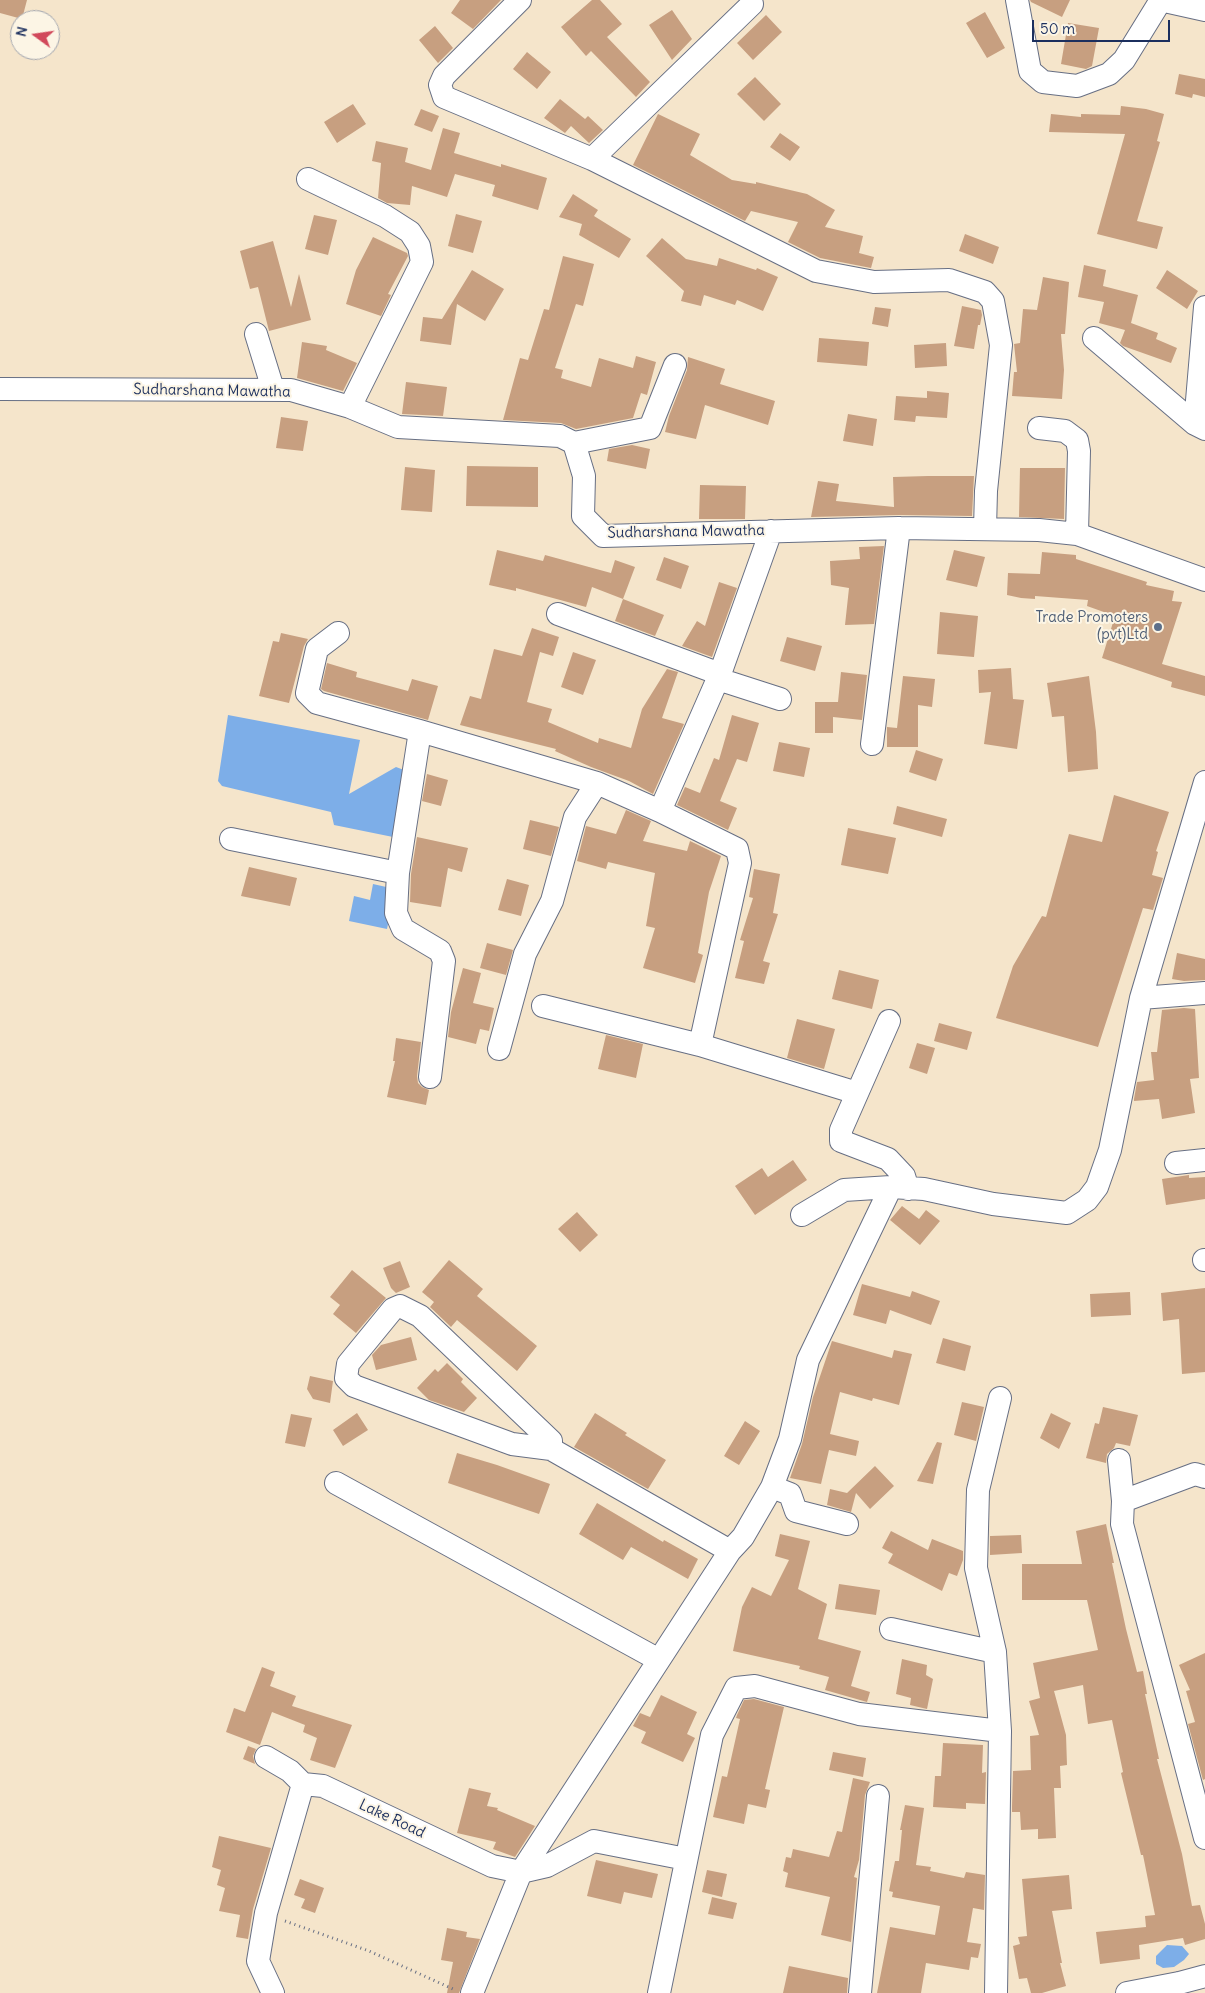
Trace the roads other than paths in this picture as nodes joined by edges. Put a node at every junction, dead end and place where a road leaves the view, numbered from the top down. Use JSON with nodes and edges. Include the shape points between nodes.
{"nodes":[{"id":1,"x":520,"y":0,"type":"edge"},
{"id":2,"x":1017,"y":0,"type":"edge"},
{"id":3,"x":1161,"y":0,"type":"edge"},
{"id":4,"x":752,"y":4,"type":"dead end"},
{"id":5,"x":1205,"y":10,"type":"edge"},
{"id":6,"x":592,"y":159,"type":"junction"},
{"id":7,"x":308,"y":179,"type":"dead end"},
{"id":8,"x":1205,"y":307,"type":"edge"},
{"id":9,"x":256,"y":334,"type":"dead end"},
{"id":10,"x":1094,"y":338,"type":"dead end"},
{"id":11,"x":674,"y":365,"type":"dead end"},
{"id":12,"x":273,"y":389,"type":"junction"},
{"id":13,"x":0,"y":390,"type":"edge"},
{"id":14,"x":350,"y":407,"type":"junction"},
{"id":15,"x":1200,"y":426,"type":"edge"},
{"id":16,"x":1039,"y":428,"type":"dead end"},
{"id":17,"x":574,"y":443,"type":"junction"},
{"id":18,"x":899,"y":528,"type":"junction"},
{"id":19,"x":985,"y":529,"type":"junction"},
{"id":20,"x":771,"y":531,"type":"junction"},
{"id":21,"x":1076,"y":534,"type":"junction"},
{"id":22,"x":1205,"y":580,"type":"edge"},
{"id":23,"x":558,"y":614,"type":"dead end"},
{"id":24,"x":338,"y":633,"type":"dead end"},
{"id":25,"x":719,"y":677,"type":"junction"},
{"id":26,"x":780,"y":699,"type":"dead end"},
{"id":27,"x":420,"y":731,"type":"junction"},
{"id":28,"x":872,"y":744,"type":"dead end"},
{"id":29,"x":1205,"y":782,"type":"edge"},
{"id":30,"x":596,"y":783,"type":"junction"},
{"id":31,"x":660,"y":811,"type":"junction"},
{"id":32,"x":231,"y":839,"type":"dead end"},
{"id":33,"x":398,"y":873,"type":"junction"},
{"id":34,"x":1205,"y":993,"type":"edge"},
{"id":35,"x":1142,"y":998,"type":"junction"},
{"id":36,"x":543,"y":1006,"type":"dead end"},
{"id":37,"x":889,"y":1021,"type":"dead end"},
{"id":38,"x":700,"y":1045,"type":"junction"},
{"id":39,"x":500,"y":1049,"type":"dead end"},
{"id":40,"x":430,"y":1077,"type":"dead end"},
{"id":41,"x":857,"y":1093,"type":"junction"},
{"id":42,"x":1205,"y":1160,"type":"edge"},
{"id":43,"x":1176,"y":1162,"type":"dead end"},
{"id":44,"x":899,"y":1188,"type":"junction"},
{"id":45,"x":802,"y":1215,"type":"dead end"},
{"id":46,"x":1000,"y":1398,"type":"dead end"},
{"id":47,"x":551,"y":1449,"type":"junction"},
{"id":48,"x":1118,"y":1460,"type":"dead end"},
{"id":49,"x":1205,"y":1477,"type":"edge"},
{"id":50,"x":336,"y":1483,"type":"dead end"},
{"id":51,"x":772,"y":1487,"type":"junction"},
{"id":52,"x":1123,"y":1501,"type":"junction"},
{"id":53,"x":847,"y":1524,"type":"dead end"},
{"id":54,"x":730,"y":1551,"type":"junction"},
{"id":55,"x":891,"y":1629,"type":"dead end"},
{"id":56,"x":995,"y":1652,"type":"junction"},
{"id":57,"x":659,"y":1660,"type":"junction"},
{"id":58,"x":1000,"y":1731,"type":"junction"},
{"id":59,"x":266,"y":1757,"type":"dead end"},
{"id":60,"x":303,"y":1784,"type":"junction"},
{"id":61,"x":878,"y":1796,"type":"dead end"},
{"id":62,"x":1205,"y":1838,"type":"edge"},
{"id":63,"x":686,"y":1859,"type":"junction"},
{"id":64,"x":521,"y":1872,"type":"junction"},
{"id":65,"x":1205,"y":1976,"type":"edge"},
{"id":66,"x":273,"y":1993,"type":"edge"},
{"id":67,"x":472,"y":1993,"type":"edge"},
{"id":68,"x":660,"y":1993,"type":"edge"},
{"id":69,"x":860,"y":1993,"type":"edge"},
{"id":70,"x":996,"y":1993,"type":"edge"},
{"id":71,"x":1127,"y":1993,"type":"edge"}],
"edges":[{"from":1,"to":6,"type":"street","via":[[444,76],[440,85],[444,97]]},
{"from":2,"to":3,"type":"street","via":[[1030,71],[1042,82],[1076,86],[1109,74],[1124,60]]},
{"from":3,"to":5,"type":"street"},
{"from":4,"to":6,"type":"street"},
{"from":6,"to":19,"type":"street","via":[[816,271],[874,282],[949,280],[985,292],[994,301],[1001,345]]},
{"from":7,"to":14,"type":"street","via":[[385,216],[410,232],[419,246],[422,262]]},
{"from":8,"to":15,"type":"street"},
{"from":9,"to":12,"type":"street"},
{"from":10,"to":15,"type":"street"},
{"from":11,"to":17,"type":"street","via":[[650,428]]},
{"from":12,"to":13,"type":"street","name":"Sudharshana Mawatha"},
{"from":12,"to":14,"type":"street","name":"Sudharshana Mawatha","via":[[291,390]]},
{"from":14,"to":17,"type":"street","name":"Sudharshana Mawatha","via":[[398,427],[560,436]]},
{"from":16,"to":21,"type":"street","via":[[1065,431],[1076,440],[1079,451]]},
{"from":17,"to":20,"type":"street","name":"Sudharshana Mawatha","via":[[584,476],[583,516],[603,536]]},
{"from":18,"to":19,"type":"street","name":"Sudharshana Mawatha"},
{"from":18,"to":20,"type":"street","name":"Sudharshana Mawatha"},
{"from":18,"to":28,"type":"street"},
{"from":19,"to":21,"type":"street","name":"Sudharshana Mawatha"},
{"from":20,"to":25,"type":"street"},
{"from":21,"to":22,"type":"street","name":"Sudharshana Mawatha"},
{"from":23,"to":25,"type":"street"},
{"from":24,"to":27,"type":"street","via":[[317,649],[307,693],[317,703]]},
{"from":25,"to":26,"type":"street"},
{"from":25,"to":31,"type":"street"},
{"from":27,"to":30,"type":"street"},
{"from":27,"to":33,"type":"street"},
{"from":29,"to":35,"type":"street"},
{"from":30,"to":31,"type":"street"},
{"from":30,"to":39,"type":"street","via":[[575,817],[552,901],[525,954]]},
{"from":31,"to":38,"type":"street","via":[[736,849],[740,863]]},
{"from":32,"to":33,"type":"street"},
{"from":33,"to":40,"type":"street","via":[[396,913],[404,929],[440,951],[444,961]]},
{"from":34,"to":35,"type":"street"},
{"from":35,"to":44,"type":"street","via":[[1110,1150],[1097,1187],[1087,1200],[1067,1213]]},
{"from":36,"to":38,"type":"street"},
{"from":37,"to":41,"type":"street"},
{"from":38,"to":41,"type":"street"},
{"from":41,"to":44,"type":"street","via":[[840,1130],[841,1141],[888,1159],[904,1176]]},
{"from":42,"to":43,"type":"street"},
{"from":44,"to":45,"type":"street","via":[[844,1190]]},
{"from":44,"to":51,"type":"street","via":[[808,1360],[790,1439]]},
{"from":46,"to":56,"type":"street","via":[[978,1490],[976,1568]]},
{"from":47,"to":47,"type":"street","via":[[551,1441],[434,1329],[420,1316],[400,1306],[393,1309],[348,1364],[346,1378],[354,1386],[512,1444]]},
{"from":47,"to":54,"type":"street"},
{"from":48,"to":52,"type":"street"},
{"from":49,"to":52,"type":"street","via":[[1195,1474]]},
{"from":50,"to":57,"type":"street"},
{"from":51,"to":53,"type":"street","via":[[790,1494],[796,1511]]},
{"from":51,"to":54,"type":"street","via":[[743,1537]]},
{"from":52,"to":62,"type":"street","via":[[1122,1524]]},
{"from":54,"to":57,"type":"street"},
{"from":55,"to":56,"type":"street"},
{"from":56,"to":58,"type":"street"},
{"from":57,"to":64,"type":"street"},
{"from":58,"to":63,"type":"street","via":[[858,1714],[756,1686],[736,1688],[712,1735]]},
{"from":58,"to":70,"type":"street"},
{"from":59,"to":60,"type":"street","via":[[290,1770]]},
{"from":60,"to":64,"type":"street","name":"Lake Road","via":[[323,1786],[492,1866]]},
{"from":60,"to":66,"type":"street","via":[[266,1913],[258,1961]]},
{"from":61,"to":69,"type":"street"},
{"from":63,"to":64,"type":"street","name":"Lake Road","via":[[594,1841],[547,1866]]},
{"from":63,"to":68,"type":"street"},
{"from":64,"to":67,"type":"street"},
{"from":65,"to":71,"type":"street"}]}
